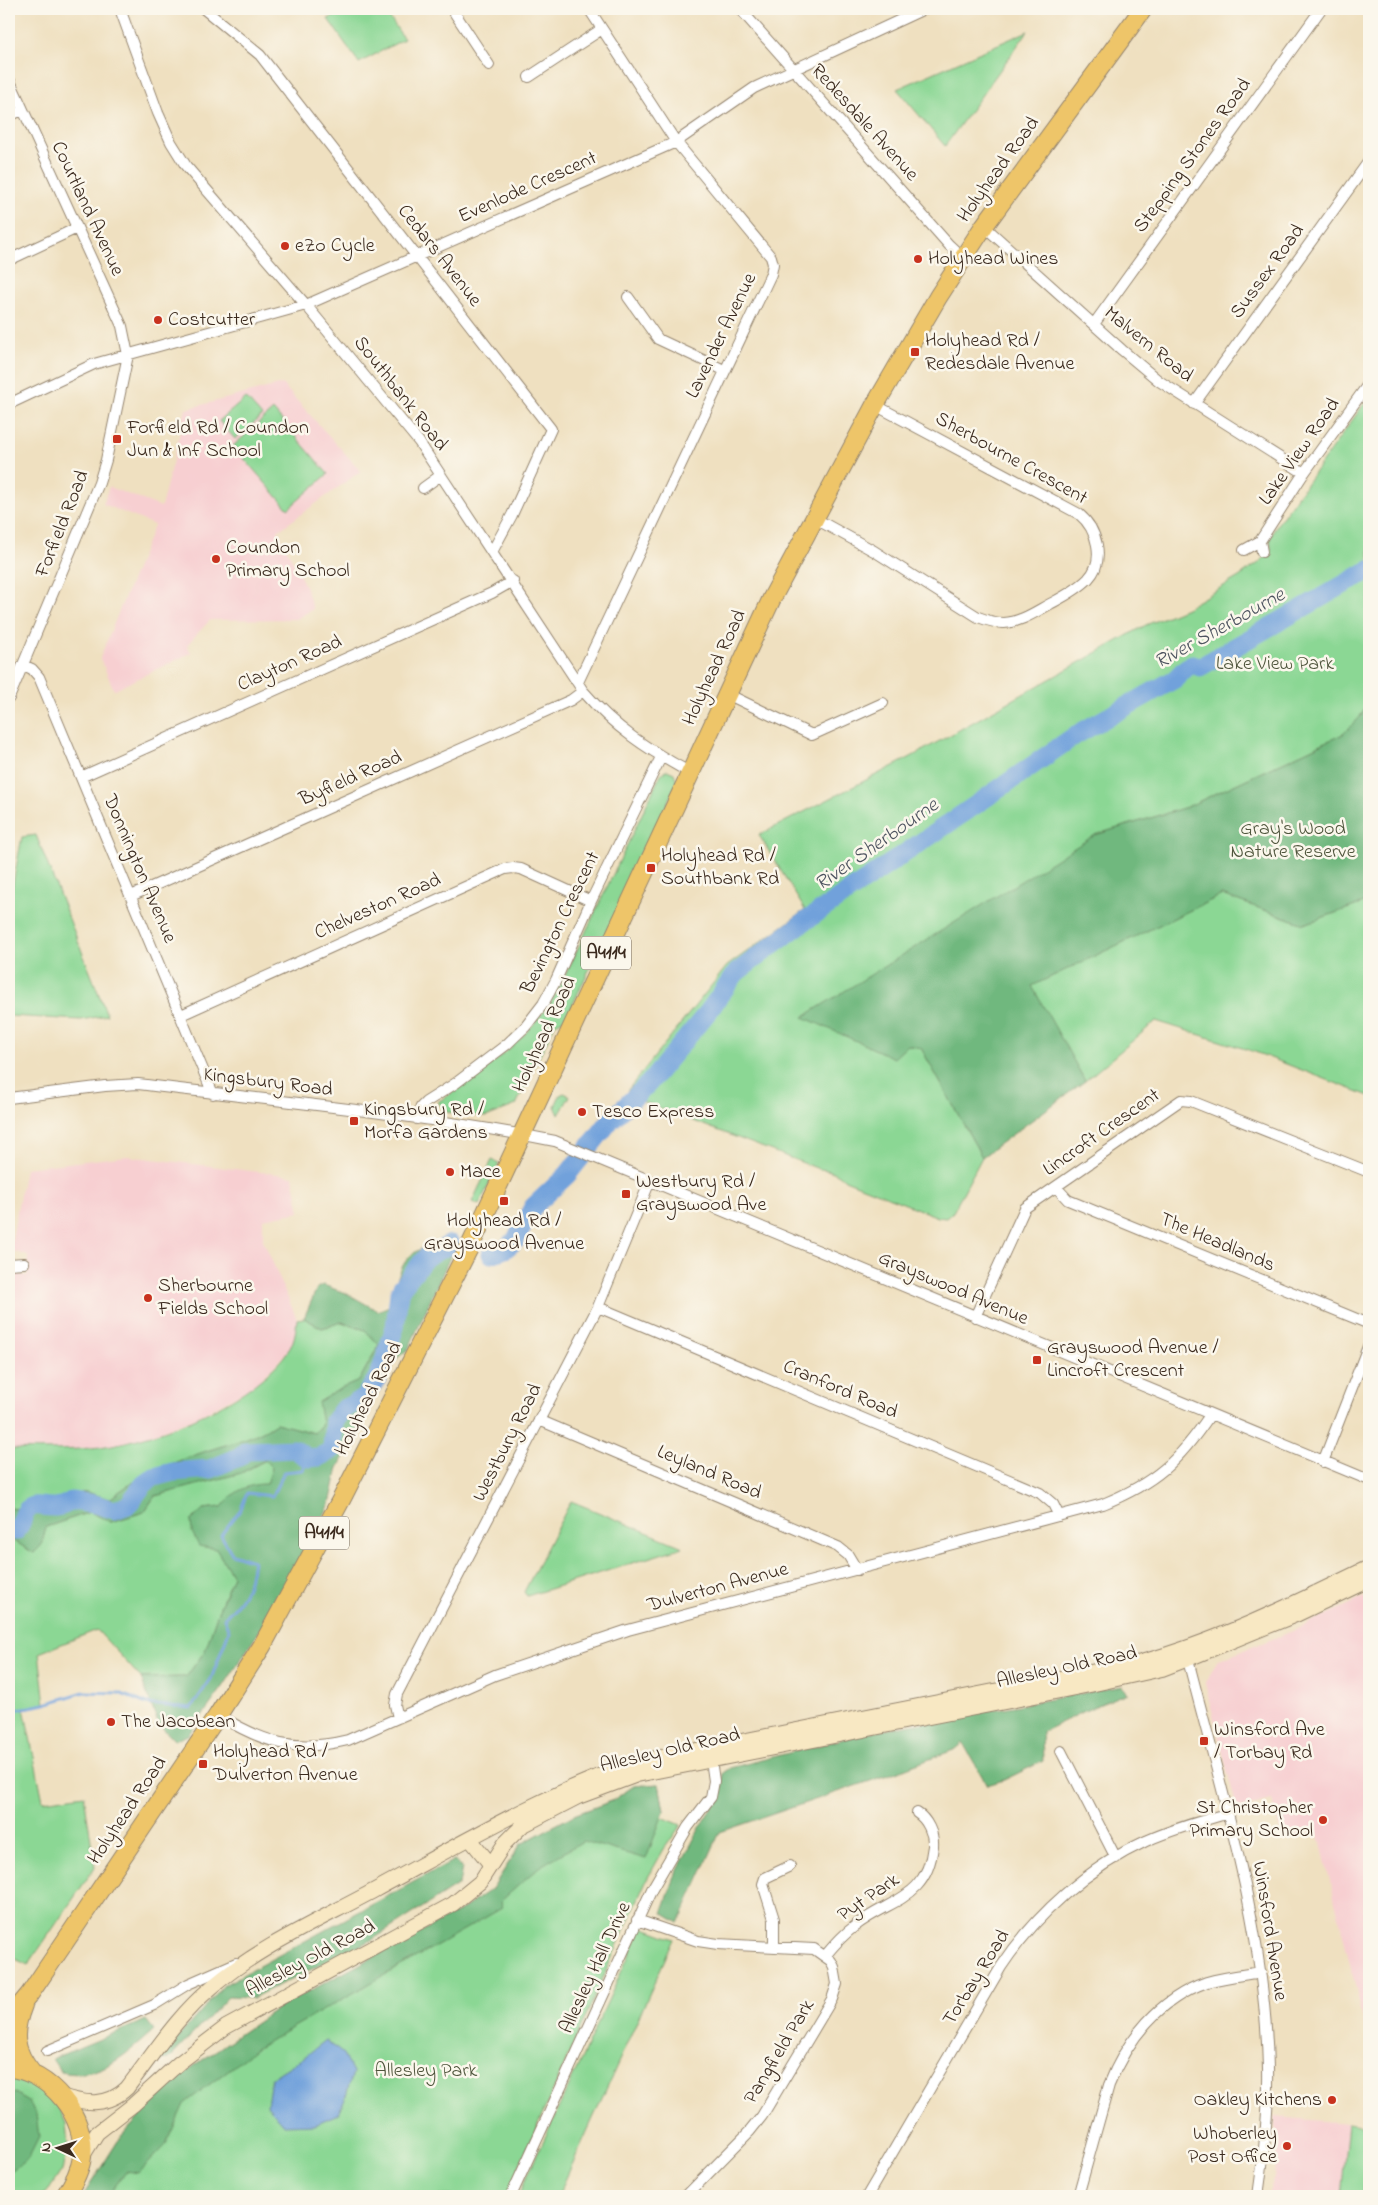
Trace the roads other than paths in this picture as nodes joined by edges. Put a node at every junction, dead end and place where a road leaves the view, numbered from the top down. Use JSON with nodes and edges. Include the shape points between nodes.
{"nodes":[{"id":1,"x":120,"y":9,"type":"edge"},
{"id":2,"x":204,"y":9,"type":"edge"},
{"id":3,"x":452,"y":9,"type":"edge"},
{"id":4,"x":589,"y":9,"type":"edge"},
{"id":5,"x":740,"y":9,"type":"edge"},
{"id":6,"x":1142,"y":9,"type":"edge"},
{"id":7,"x":1320,"y":9,"type":"edge"},
{"id":8,"x":920,"y":10,"type":"edge"},
{"id":9,"x":602,"y":29,"type":"junction"},
{"id":10,"x":488,"y":65,"type":"dead end"},
{"id":11,"x":792,"y":69,"type":"junction"},
{"id":12,"x":529,"y":77,"type":"dead end"},
{"id":13,"x":9,"y":79,"type":"edge"},
{"id":14,"x":22,"y":110,"type":"junction"},
{"id":15,"x":9,"y":116,"type":"edge"},
{"id":16,"x":676,"y":142,"type":"junction"},
{"id":17,"x":1369,"y":161,"type":"edge"},
{"id":18,"x":984,"y":226,"type":"junction"},
{"id":19,"x":77,"y":228,"type":"junction"},
{"id":20,"x":416,"y":256,"type":"junction"},
{"id":21,"x":963,"y":258,"type":"junction"},
{"id":22,"x":9,"y":260,"type":"edge"},
{"id":23,"x":628,"y":297,"type":"dead end"},
{"id":24,"x":306,"y":305,"type":"junction"},
{"id":25,"x":1094,"y":324,"type":"junction"},
{"id":26,"x":128,"y":355,"type":"junction"},
{"id":27,"x":724,"y":370,"type":"junction"},
{"id":28,"x":1369,"y":383,"type":"edge"},
{"id":29,"x":9,"y":404,"type":"edge"},
{"id":30,"x":1194,"y":404,"type":"junction"},
{"id":31,"x":875,"y":405,"type":"junction"},
{"id":32,"x":1304,"y":473,"type":"junction"},
{"id":33,"x":441,"y":475,"type":"junction"},
{"id":34,"x":423,"y":488,"type":"dead end"},
{"id":35,"x":814,"y":518,"type":"junction"},
{"id":36,"x":1260,"y":541,"type":"junction"},
{"id":37,"x":1244,"y":550,"type":"dead end"},
{"id":38,"x":492,"y":552,"type":"junction"},
{"id":39,"x":1262,"y":552,"type":"dead end"},
{"id":40,"x":513,"y":581,"type":"junction"},
{"id":41,"x":23,"y":665,"type":"junction"},
{"id":42,"x":580,"y":686,"type":"junction"},
{"id":43,"x":727,"y":694,"type":"junction"},
{"id":44,"x":9,"y":698,"type":"edge"},
{"id":45,"x":883,"y":702,"type":"dead end"},
{"id":46,"x":661,"y":757,"type":"junction"},
{"id":47,"x":690,"y":772,"type":"junction"},
{"id":48,"x":81,"y":776,"type":"junction"},
{"id":49,"x":131,"y":896,"type":"junction"},
{"id":50,"x":591,"y":901,"type":"junction"},
{"id":51,"x":181,"y":1015,"type":"junction"},
{"id":52,"x":212,"y":1094,"type":"junction"},
{"id":53,"x":9,"y":1098,"type":"edge"},
{"id":54,"x":416,"y":1119,"type":"junction"},
{"id":55,"x":523,"y":1134,"type":"junction"},
{"id":56,"x":1369,"y":1172,"type":"edge"},
{"id":57,"x":650,"y":1181,"type":"junction"},
{"id":58,"x":1056,"y":1187,"type":"junction"},
{"id":59,"x":9,"y":1264,"type":"edge"},
{"id":60,"x":24,"y":1264,"type":"dead end"},
{"id":61,"x":598,"y":1307,"type":"junction"},
{"id":62,"x":975,"y":1317,"type":"junction"},
{"id":63,"x":1369,"y":1324,"type":"edge"},
{"id":64,"x":1369,"y":1344,"type":"edge"},
{"id":65,"x":1210,"y":1415,"type":"junction"},
{"id":66,"x":539,"y":1420,"type":"junction"},
{"id":67,"x":1323,"y":1462,"type":"junction"},
{"id":68,"x":1369,"y":1480,"type":"edge"},
{"id":69,"x":1059,"y":1516,"type":"junction"},
{"id":70,"x":1369,"y":1567,"type":"edge"},
{"id":71,"x":857,"y":1570,"type":"junction"},
{"id":72,"x":1369,"y":1580,"type":"edge"},
{"id":73,"x":1186,"y":1654,"type":"junction"},
{"id":74,"x":935,"y":1709,"type":"junction"},
{"id":75,"x":218,"y":1715,"type":"junction"},
{"id":76,"x":398,"y":1718,"type":"junction"},
{"id":77,"x":1061,"y":1751,"type":"dead end"},
{"id":78,"x":710,"y":1760,"type":"junction"},
{"id":79,"x":917,"y":1813,"type":"dead end"},
{"id":80,"x":1229,"y":1813,"type":"junction"},
{"id":81,"x":470,"y":1839,"type":"junction"},
{"id":82,"x":1116,"y":1858,"type":"junction"},
{"id":83,"x":492,"y":1864,"type":"junction"},
{"id":84,"x":790,"y":1866,"type":"dead end"},
{"id":85,"x":638,"y":1920,"type":"junction"},
{"id":86,"x":774,"y":1946,"type":"junction"},
{"id":87,"x":260,"y":1953,"type":"junction"},
{"id":88,"x":825,"y":1956,"type":"junction"},
{"id":89,"x":1261,"y":1972,"type":"junction"},
{"id":90,"x":25,"y":2000,"type":"junction"},
{"id":91,"x":9,"y":2019,"type":"edge"},
{"id":92,"x":47,"y":2051,"type":"dead end"},
{"id":93,"x":9,"y":2068,"type":"edge"},
{"id":94,"x":32,"y":2073,"type":"junction"},
{"id":95,"x":61,"y":2096,"type":"junction"},
{"id":96,"x":82,"y":2157,"type":"junction"},
{"id":97,"x":65,"y":2196,"type":"edge"},
{"id":98,"x":511,"y":2196,"type":"edge"},
{"id":99,"x":686,"y":2196,"type":"edge"},
{"id":100,"x":867,"y":2196,"type":"edge"},
{"id":101,"x":1078,"y":2196,"type":"edge"},
{"id":102,"x":1258,"y":2196,"type":"edge"}],
"edges":[{"from":1,"to":24,"type":"street","name":"Southbank Road","via":[[158,113],[186,166]]},
{"from":2,"to":20,"type":"street","name":"Cedars Avenue","via":[[260,55]]},
{"from":3,"to":10,"type":"street"},
{"from":4,"to":9,"type":"street","name":"Lavender Avenue"},
{"from":5,"to":11,"type":"street","name":"Redesdale Avenue"},
{"from":6,"to":18,"type":"highway","name":"Holyhead Road","number":"A4114"},
{"from":7,"to":25,"type":"street","name":"Stepping Stones Road"},
{"from":8,"to":11,"type":"street","name":"Evenlode Crescent"},
{"from":9,"to":12,"type":"street"},
{"from":9,"to":16,"type":"street","name":"Lavender Avenue"},
{"from":11,"to":16,"type":"street","name":"Evenlode Crescent","via":[[754,88]]},
{"from":11,"to":21,"type":"street","name":"Redesdale Avenue"},
{"from":13,"to":14,"type":"street","name":"Courtland Avenue"},
{"from":14,"to":15,"type":"street"},
{"from":14,"to":19,"type":"street","name":"Courtland Avenue"},
{"from":16,"to":20,"type":"street","name":"Evenlode Crescent"},
{"from":16,"to":27,"type":"street","name":"Lavender Avenue","via":[[773,264]]},
{"from":17,"to":30,"type":"street","name":"Sussex Road"},
{"from":18,"to":21,"type":"highway","name":"Holyhead Road","number":"A4114"},
{"from":18,"to":25,"type":"street","name":"Malvern Road"},
{"from":19,"to":22,"type":"street"},
{"from":19,"to":26,"type":"street","name":"Courtland Avenue","via":[[122,326]]},
{"from":20,"to":24,"type":"street","name":"Evenlode Crescent"},
{"from":20,"to":38,"type":"street","name":"Cedars Avenue","via":[[551,429]]},
{"from":21,"to":31,"type":"highway","name":"Holyhead Road","number":"A4114"},
{"from":23,"to":27,"type":"street","via":[[658,339]]},
{"from":24,"to":26,"type":"street","name":"Evenlode Crescent"},
{"from":24,"to":33,"type":"street","name":"Southbank Road","via":[[419,442]]},
{"from":25,"to":30,"type":"street","name":"Malvern Road","via":[[1159,381]]},
{"from":26,"to":29,"type":"street","name":"Evenlode Crescent","via":[[94,364]]},
{"from":26,"to":41,"type":"street","name":"Forfield Road","via":[[99,483]]},
{"from":27,"to":42,"type":"street","name":"Lavender Avenue"},
{"from":28,"to":32,"type":"street","name":"Lake View Road"},
{"from":30,"to":32,"type":"street","name":"Malvern Road"},
{"from":31,"to":35,"type":"highway","name":"Holyhead Road","number":"A4114"},
{"from":31,"to":35,"type":"street","name":"Sherbourne Crescent","via":[[1080,514],[1091,526],[1097,545],[1090,577],[1078,588],[1031,615],[1012,622],[995,622],[978,617],[874,551]]},
{"from":32,"to":36,"type":"street","name":"Lake View Road"},
{"from":33,"to":34,"type":"street"},
{"from":33,"to":38,"type":"street","name":"Southbank Road"},
{"from":35,"to":43,"type":"highway","name":"Holyhead Road","number":"A4114"},
{"from":36,"to":37,"type":"street","name":"Lake View Road"},
{"from":36,"to":39,"type":"street"},
{"from":38,"to":40,"type":"street","name":"Southbank Road"},
{"from":40,"to":42,"type":"street","name":"Southbank Road"},
{"from":40,"to":48,"type":"street","name":"Clayton Road"},
{"from":41,"to":44,"type":"street","name":"Forfield Road"},
{"from":41,"to":48,"type":"street","name":"Donnington Avenue","via":[[39,677]]},
{"from":42,"to":46,"type":"street","name":"Southbank Road","via":[[615,725]]},
{"from":42,"to":49,"type":"street","name":"Byfield Road","via":[[563,703]]},
{"from":43,"to":45,"type":"street","via":[[812,735]]},
{"from":43,"to":47,"type":"highway","name":"Holyhead Road","number":"A4114"},
{"from":46,"to":47,"type":"street","name":"Southbank Road"},
{"from":46,"to":50,"type":"street","name":"Bevington Crescent"},
{"from":47,"to":55,"type":"highway","name":"Holyhead Road","number":"A4114"},
{"from":48,"to":49,"type":"street","name":"Donnington Avenue"},
{"from":49,"to":51,"type":"street","name":"Donnington Avenue"},
{"from":50,"to":51,"type":"street","name":"Chelveston Road","via":[[521,869],[505,869]]},
{"from":50,"to":54,"type":"street","name":"Bevington Crescent","via":[[556,980],[526,1026],[488,1060],[426,1102]]},
{"from":51,"to":52,"type":"street","name":"Donnington Avenue"},
{"from":52,"to":53,"type":"street","name":"Kingsbury Road","via":[[126,1084]]},
{"from":52,"to":54,"type":"street","name":"Kingsbury Road"},
{"from":54,"to":55,"type":"street","name":"Kingsbury Road"},
{"from":55,"to":57,"type":"street","name":"Grayswood Avenue","via":[[556,1142]]},
{"from":55,"to":75,"type":"highway","name":"Holyhead Road","number":"A4114","via":[[463,1262],[294,1588]]},
{"from":56,"to":58,"type":"street","name":"Lincroft Crescent","via":[[1191,1101],[1181,1100]]},
{"from":57,"to":61,"type":"street","name":"Westbury Road"},
{"from":57,"to":62,"type":"street","name":"Grayswood Avenue"},
{"from":58,"to":62,"type":"street","name":"Lincroft Crescent","via":[[1021,1214]]},
{"from":58,"to":63,"type":"street","name":"The Headlands","via":[[1068,1200]]},
{"from":59,"to":60,"type":"street"},
{"from":61,"to":66,"type":"street","name":"Westbury Road"},
{"from":61,"to":69,"type":"street","name":"Cranford Road","via":[[1040,1493],[1053,1504]]},
{"from":62,"to":65,"type":"street","name":"Grayswood Avenue"},
{"from":64,"to":67,"type":"street"},
{"from":65,"to":67,"type":"street","name":"Grayswood Avenue"},
{"from":65,"to":69,"type":"street","name":"Dulverton Avenue","via":[[1191,1443],[1163,1472],[1103,1504]]},
{"from":66,"to":71,"type":"street","name":"Leyland Road","via":[[838,1547],[848,1555]]},
{"from":66,"to":76,"type":"street","name":"Westbury Road","via":[[397,1694]]},
{"from":67,"to":68,"type":"street","name":"Grayswood Avenue"},
{"from":69,"to":71,"type":"street","name":"Dulverton Avenue"},
{"from":70,"to":73,"type":"main road","name":"Allesley Old Road"},
{"from":71,"to":76,"type":"street","name":"Dulverton Avenue","via":[[677,1616],[571,1648],[495,1675]]},
{"from":72,"to":73,"type":"main road","name":"Allesley Old Road","via":[[1298,1614]]},
{"from":73,"to":74,"type":"main road","name":"Allesley Old Road","via":[[1162,1668],[1125,1678]]},
{"from":73,"to":80,"type":"street","name":"Winsford Avenue"},
{"from":74,"to":78,"type":"main road","name":"Allesley Old Road"},
{"from":74,"to":81,"type":"main road","name":"Allesley Old Road","via":[[636,1762],[591,1778]]},
{"from":75,"to":76,"type":"street","name":"Dulverton Avenue","via":[[259,1738],[298,1747],[348,1740]]},
{"from":75,"to":90,"type":"highway","name":"Holyhead Road","number":"A4114"},
{"from":77,"to":82,"type":"street"},
{"from":78,"to":83,"type":"main road","name":"Allesley Old Road","via":[[637,1776],[578,1797],[522,1826]]},
{"from":78,"to":85,"type":"street","name":"Allesley Hall Drive","via":[[714,1781],[711,1797],[672,1852]]},
{"from":79,"to":88,"type":"street","name":"Pyt Park","via":[[924,1819],[934,1840],[925,1876],[909,1893],[855,1925]]},
{"from":80,"to":82,"type":"street","name":"Torbay Road","via":[[1160,1835]]},
{"from":80,"to":89,"type":"street","name":"Winsford Avenue","via":[[1246,1881]]},
{"from":81,"to":83,"type":"main road"},
{"from":81,"to":87,"type":"main road","name":"Allesley Old Road"},
{"from":82,"to":100,"type":"street","name":"Torbay Road","via":[[1055,1903],[1012,1951]]},
{"from":83,"to":96,"type":"main road","name":"Allesley Old Road","via":[[480,1882],[454,1904],[226,2027],[97,2133]]},
{"from":84,"to":86,"type":"street","via":[[765,1878],[763,1884],[774,1919]]},
{"from":85,"to":86,"type":"street","via":[[698,1941]]},
{"from":85,"to":98,"type":"street","name":"Allesley Hall Drive"},
{"from":86,"to":88,"type":"street","via":[[808,1948]]},
{"from":87,"to":92,"type":"street","name":"Allesley Old Road","via":[[188,1984],[154,2005]]},
{"from":87,"to":95,"type":"main road","name":"Allesley Old Road","via":[[212,1987],[191,2007],[121,2094],[111,2100],[94,2103]]},
{"from":88,"to":99,"type":"street","name":"Pangfield Park","via":[[837,1975],[832,1999],[762,2116]]},
{"from":89,"to":101,"type":"street","via":[[1210,1982],[1190,1990],[1164,2006],[1132,2039],[1109,2085]]},
{"from":89,"to":102,"type":"street","name":"Winsford Avenue","via":[[1268,2070]]},
{"from":90,"to":91,"type":"highway","name":"Holyhead Road","number":"A4114"},
{"from":90,"to":94,"type":"highway","name":"Holyhead Road","via":[[16,2028],[16,2046]]},
{"from":93,"to":94,"type":"highway"},
{"from":94,"to":95,"type":"highway"},
{"from":95,"to":96,"type":"highway","via":[[78,2126]]},
{"from":96,"to":97,"type":"highway"}]}
